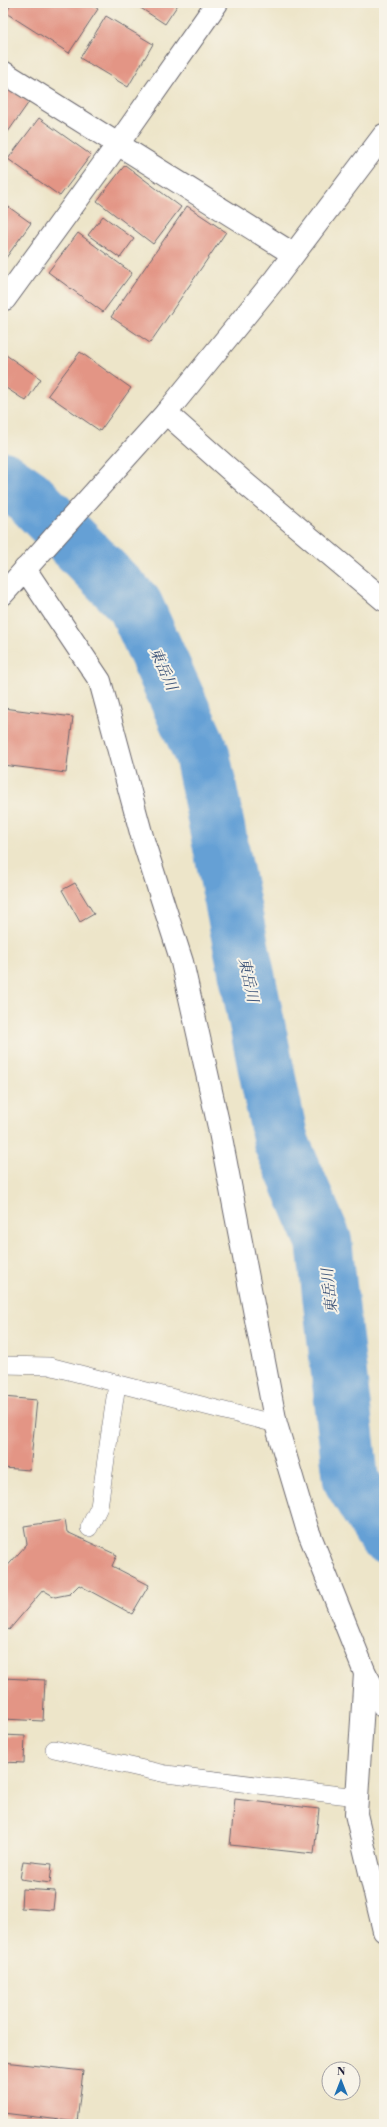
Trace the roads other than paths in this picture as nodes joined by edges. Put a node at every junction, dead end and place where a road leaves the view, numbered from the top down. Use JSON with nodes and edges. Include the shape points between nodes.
{"nodes":[{"id":1,"x":217,"y":3,"type":"edge"},
{"id":2,"x":3,"y":72,"type":"edge"},
{"id":3,"x":384,"y":135,"type":"edge"},
{"id":4,"x":118,"y":144,"type":"junction"},
{"id":5,"x":293,"y":254,"type":"junction"},
{"id":6,"x":5,"y":299,"type":"dead end"},
{"id":7,"x":166,"y":413,"type":"junction"},
{"id":8,"x":31,"y":562,"type":"junction"},
{"id":9,"x":3,"y":594,"type":"edge"},
{"id":10,"x":384,"y":600,"type":"edge"},
{"id":11,"x":3,"y":1365,"type":"edge"},
{"id":12,"x":117,"y":1384,"type":"junction"},
{"id":13,"x":276,"y":1424,"type":"junction"},
{"id":14,"x":89,"y":1528,"type":"dead end"},
{"id":15,"x":365,"y":1673,"type":"junction"},
{"id":16,"x":384,"y":1707,"type":"edge"},
{"id":17,"x":54,"y":1749,"type":"dead end"},
{"id":18,"x":357,"y":1797,"type":"junction"},
{"id":19,"x":384,"y":1931,"type":"edge"}],
"edges":[{"from":1,"to":4,"type":"street"},
{"from":2,"to":4,"type":"street"},
{"from":3,"to":5,"type":"street"},
{"from":4,"to":5,"type":"street"},
{"from":4,"to":6,"type":"street"},
{"from":5,"to":7,"type":"street"},
{"from":7,"to":8,"type":"street"},
{"from":7,"to":10,"type":"street"},
{"from":8,"to":9,"type":"street"},
{"from":8,"to":13,"type":"street","via":[[100,682],[143,840],[182,962],[220,1134]]},
{"from":11,"to":12,"type":"lane","via":[[49,1366]]},
{"from":12,"to":13,"type":"lane"},
{"from":12,"to":14,"type":"lane","via":[[99,1507]]},
{"from":13,"to":15,"type":"street","via":[[307,1528]]},
{"from":15,"to":16,"type":"street"},
{"from":15,"to":18,"type":"street"},
{"from":17,"to":18,"type":"lane","via":[[166,1774]]},
{"from":18,"to":19,"type":"street","via":[[356,1814]]}]}
